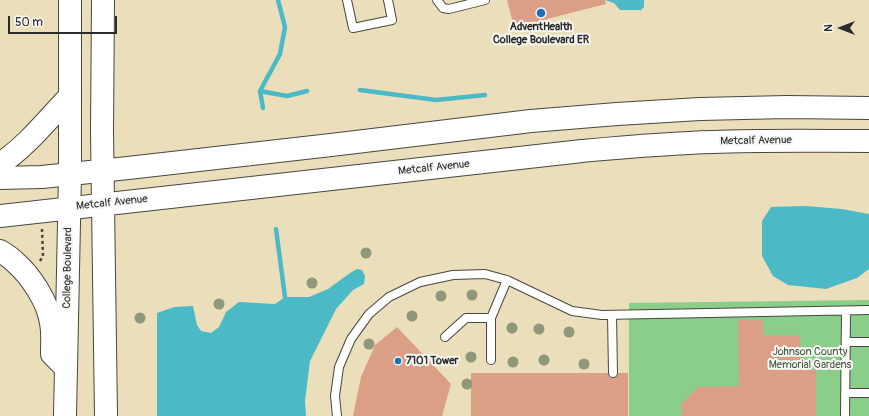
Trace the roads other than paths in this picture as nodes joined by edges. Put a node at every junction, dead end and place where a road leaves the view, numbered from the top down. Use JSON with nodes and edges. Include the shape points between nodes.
{"nodes":[{"id":1,"x":70,"y":0,"type":"edge"},
{"id":2,"x":103,"y":0,"type":"edge"},
{"id":3,"x":347,"y":0,"type":"edge"},
{"id":4,"x":388,"y":0,"type":"edge"},
{"id":5,"x":437,"y":0,"type":"edge"},
{"id":6,"x":485,"y":0,"type":"edge"},
{"id":7,"x":70,"y":96,"type":"junction"},
{"id":8,"x":869,"y":108,"type":"edge"},
{"id":9,"x":869,"y":142,"type":"edge"},
{"id":10,"x":0,"y":164,"type":"edge"},
{"id":11,"x":103,"y":171,"type":"junction"},
{"id":12,"x":70,"y":174,"type":"junction"},
{"id":13,"x":0,"y":178,"type":"edge"},
{"id":14,"x":103,"y":204,"type":"junction"},
{"id":15,"x":69,"y":208,"type":"junction"},
{"id":16,"x":0,"y":216,"type":"edge"},
{"id":17,"x":0,"y":251,"type":"edge"},
{"id":18,"x":507,"y":280,"type":"junction"},
{"id":19,"x":869,"y":310,"type":"edge"},
{"id":20,"x":846,"y":311,"type":"junction"},
{"id":21,"x":612,"y":315,"type":"junction"},
{"id":22,"x":491,"y":318,"type":"junction"},
{"id":23,"x":445,"y":337,"type":"dead end"},
{"id":24,"x":846,"y":342,"type":"junction"},
{"id":25,"x":869,"y":342,"type":"edge"},
{"id":26,"x":491,"y":360,"type":"dead end"},
{"id":27,"x":65,"y":368,"type":"junction"},
{"id":28,"x":613,"y":373,"type":"dead end"},
{"id":29,"x":869,"y":392,"type":"edge"},
{"id":30,"x":845,"y":393,"type":"junction"},
{"id":31,"x":65,"y":416,"type":"edge"},
{"id":32,"x":106,"y":416,"type":"edge"},
{"id":33,"x":337,"y":416,"type":"edge"},
{"id":34,"x":845,"y":416,"type":"edge"}],
"edges":[{"from":1,"to":7,"type":"main road","name":"College Boulevard"},
{"from":2,"to":11,"type":"main road"},
{"from":3,"to":4,"type":"lane","via":[[353,28],[392,20]]},
{"from":5,"to":6,"type":"lane","via":[[443,8],[449,9]]},
{"from":7,"to":10,"type":"main road","via":[[33,137]]},
{"from":7,"to":12,"type":"main road","name":"College Boulevard"},
{"from":8,"to":11,"type":"main road","via":[[779,107],[610,114]]},
{"from":9,"to":14,"type":"main road","name":"Metcalf Avenue","via":[[763,141],[651,145]]},
{"from":11,"to":12,"type":"main road"},
{"from":11,"to":14,"type":"main road"},
{"from":12,"to":13,"type":"main road"},
{"from":12,"to":15,"type":"main road","name":"College Boulevard"},
{"from":14,"to":15,"type":"main road","name":"Metcalf Avenue"},
{"from":14,"to":32,"type":"main road"},
{"from":15,"to":16,"type":"main road","name":"Metcalf Avenue"},
{"from":15,"to":27,"type":"main road","name":"College Boulevard"},
{"from":17,"to":27,"type":"main road","via":[[15,262],[37,288],[51,323],[52,354]]},
{"from":18,"to":21,"type":"lane","via":[[572,311]]},
{"from":18,"to":22,"type":"lane"},
{"from":18,"to":33,"type":"lane","via":[[484,274],[453,275],[420,282],[389,297],[370,314],[351,339],[339,366],[335,396]]},
{"from":19,"to":20,"type":"lane"},
{"from":20,"to":21,"type":"lane"},
{"from":20,"to":24,"type":"lane"},
{"from":21,"to":28,"type":"lane"},
{"from":22,"to":23,"type":"lane","via":[[466,318]]},
{"from":22,"to":26,"type":"lane"},
{"from":24,"to":25,"type":"lane"},
{"from":24,"to":30,"type":"lane"},
{"from":27,"to":31,"type":"main road","name":"College Boulevard"},
{"from":29,"to":30,"type":"lane"},
{"from":30,"to":34,"type":"lane"}]}
